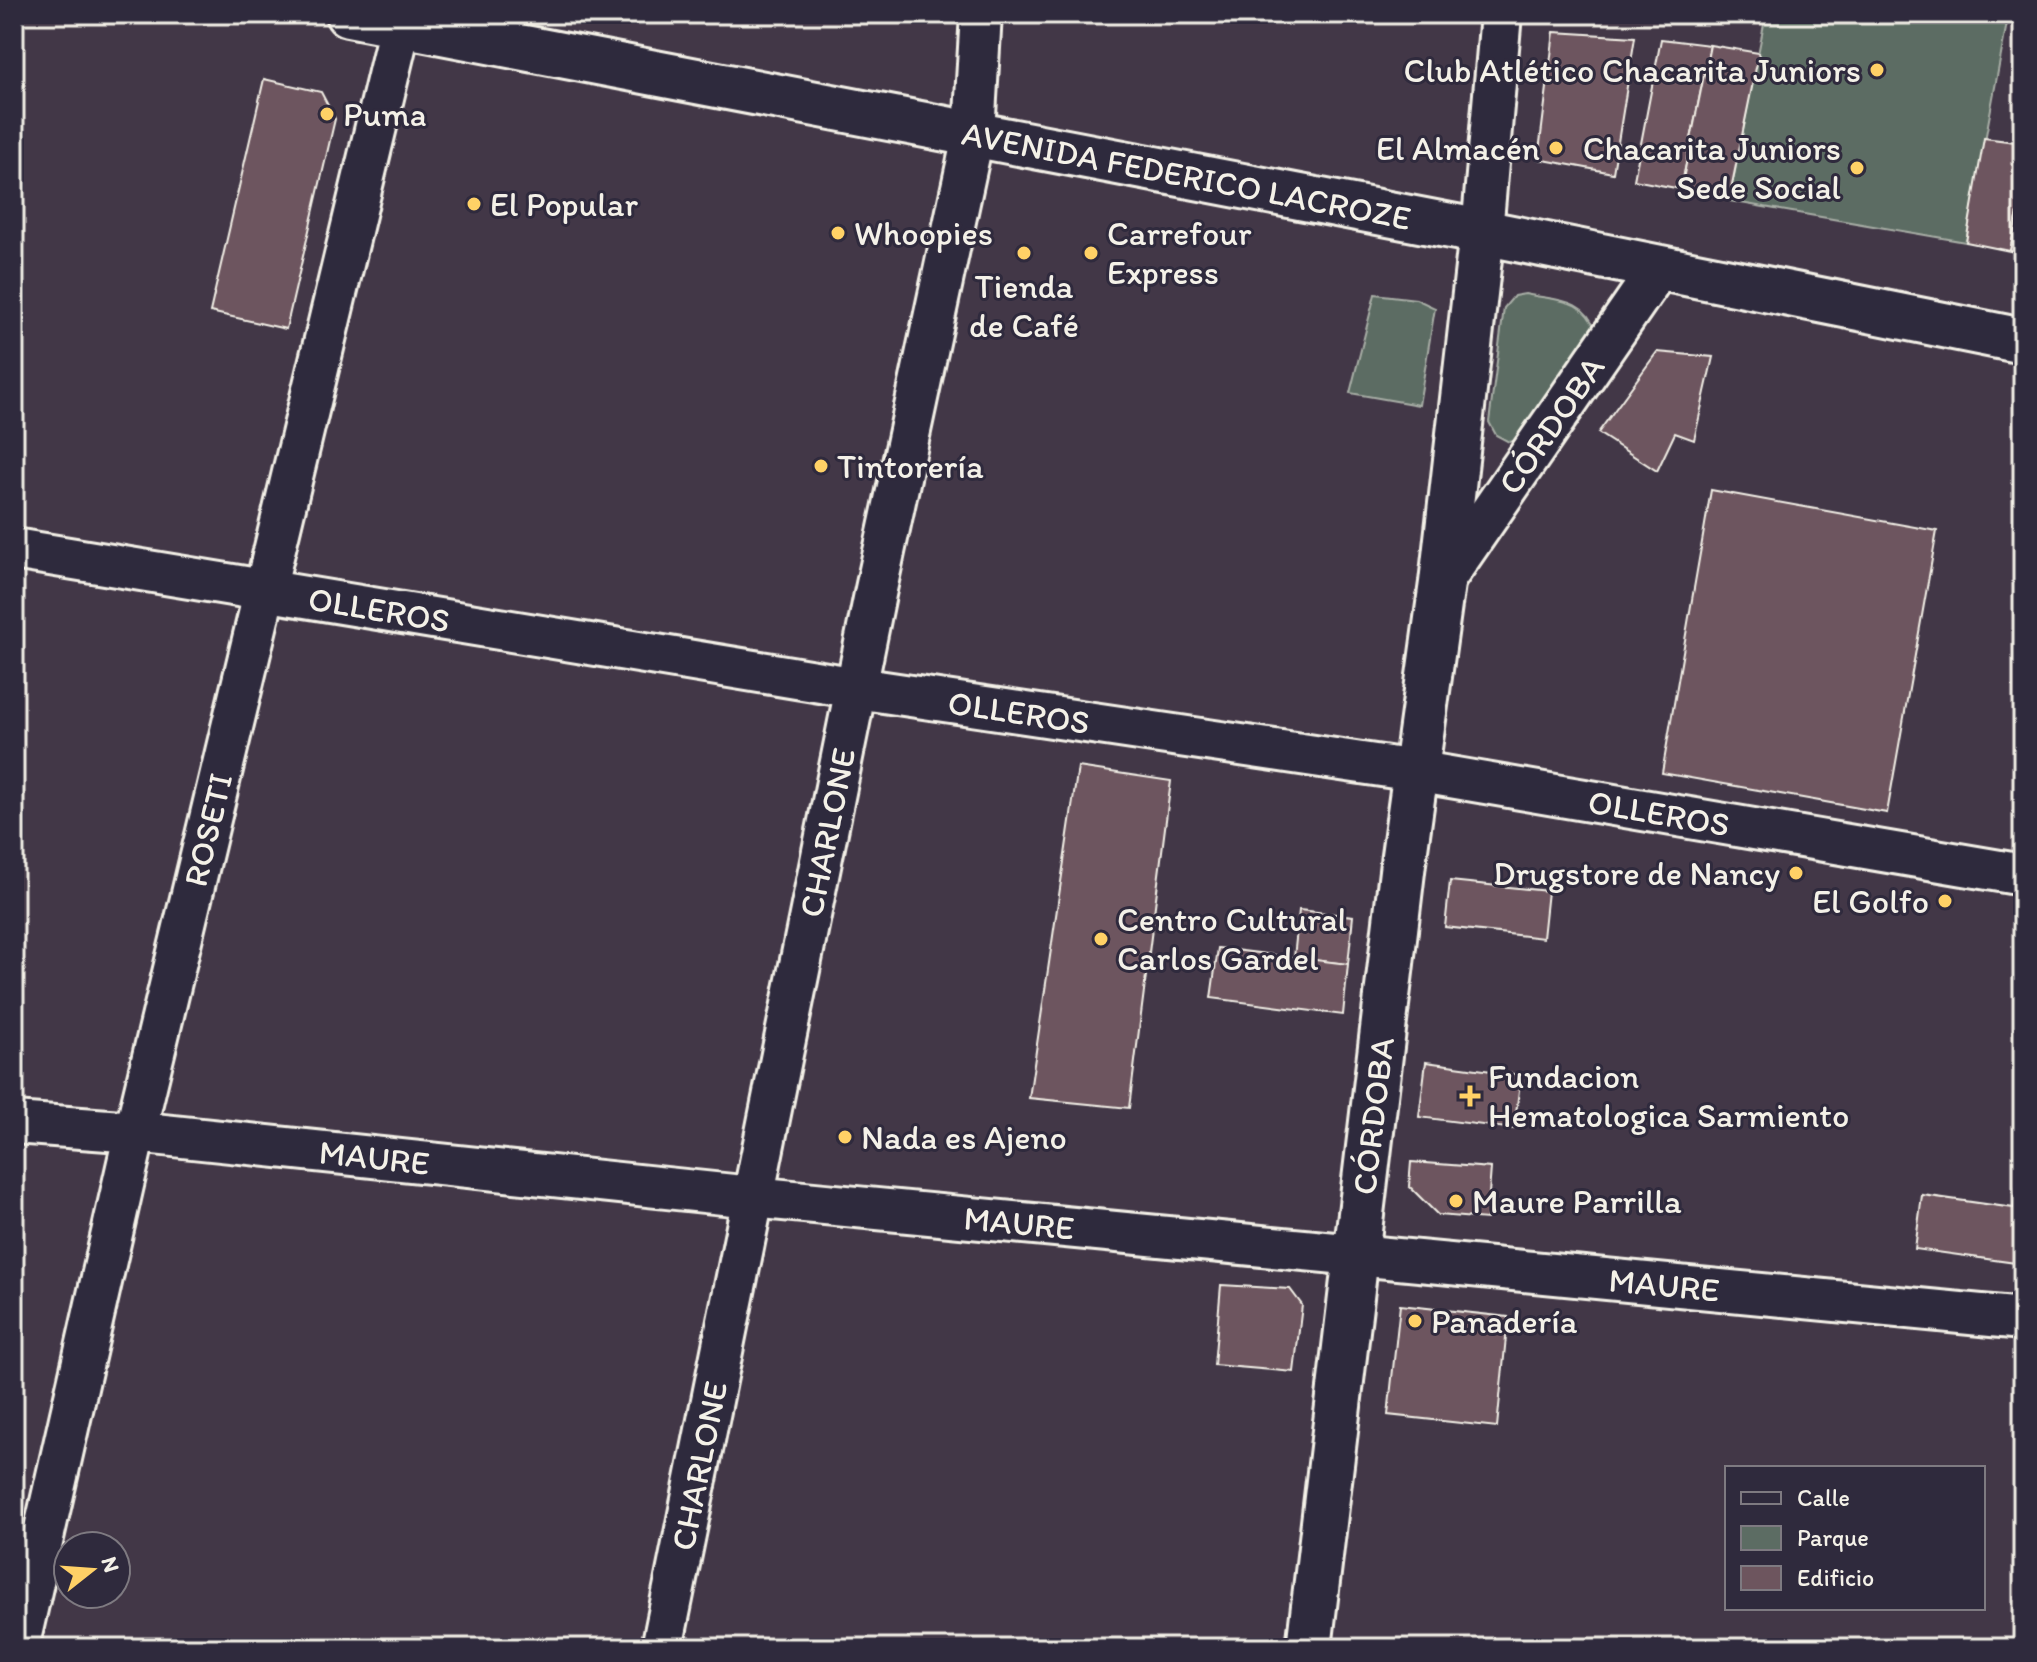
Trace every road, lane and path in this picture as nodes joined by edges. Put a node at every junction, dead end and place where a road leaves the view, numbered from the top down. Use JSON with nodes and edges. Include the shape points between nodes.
{"nodes":[{"id":1,"x":348,"y":14,"type":"edge"},
{"id":2,"x":981,"y":14,"type":"edge"},
{"id":3,"x":1501,"y":14,"type":"edge"},
{"id":4,"x":403,"y":20,"type":"edge"},
{"id":5,"x":974,"y":132,"type":"junction"},
{"id":6,"x":1482,"y":232,"type":"junction"},
{"id":7,"x":1659,"y":268,"type":"junction"},
{"id":8,"x":2023,"y":341,"type":"edge"},
{"id":9,"x":14,"y":549,"type":"edge"},
{"id":10,"x":1442,"y":583,"type":"junction"},
{"id":11,"x":264,"y":589,"type":"junction"},
{"id":12,"x":857,"y":688,"type":"junction"},
{"id":13,"x":1415,"y":771,"type":"junction"},
{"id":14,"x":2023,"y":875,"type":"edge"},
{"id":15,"x":14,"y":1123,"type":"edge"},
{"id":16,"x":135,"y":1132,"type":"junction"},
{"id":17,"x":752,"y":1197,"type":"junction"},
{"id":18,"x":1355,"y":1253,"type":"junction"},
{"id":19,"x":2023,"y":1319,"type":"edge"},
{"id":20,"x":18,"y":1648,"type":"edge"},
{"id":21,"x":662,"y":1648,"type":"edge"},
{"id":22,"x":1309,"y":1648,"type":"edge"}],
"edges":[{"from":1,"to":4,"type":"main road","name":"AVENIDA FEDERICO LACROZE"},
{"from":2,"to":5,"type":"street","name":"CHARLONE"},
{"from":3,"to":6,"type":"street"},
{"from":4,"to":5,"type":"main road","name":"AVENIDA FEDERICO LACROZE"},
{"from":4,"to":11,"type":"street","name":"ROSETI"},
{"from":5,"to":6,"type":"main road","name":"AVENIDA FEDERICO LACROZE"},
{"from":5,"to":12,"type":"street","name":"CHARLONE"},
{"from":6,"to":7,"type":"main road","name":"AVENIDA FEDERICO LACROZE"},
{"from":6,"to":10,"type":"main road","name":"CÓRDOBA"},
{"from":7,"to":8,"type":"main road","name":"AVENIDA FEDERICO LACROZE"},
{"from":7,"to":10,"type":"street","name":"CÓRDOBA"},
{"from":9,"to":11,"type":"street","name":"OLLEROS"},
{"from":10,"to":13,"type":"main road","name":"CÓRDOBA"},
{"from":11,"to":12,"type":"street","name":"OLLEROS"},
{"from":11,"to":16,"type":"street","name":"ROSETI"},
{"from":12,"to":13,"type":"street","name":"OLLEROS"},
{"from":12,"to":17,"type":"street","name":"CHARLONE"},
{"from":13,"to":14,"type":"street","name":"OLLEROS"},
{"from":13,"to":18,"type":"main road","name":"CÓRDOBA"},
{"from":15,"to":16,"type":"street","name":"MAURE"},
{"from":16,"to":17,"type":"street","name":"MAURE"},
{"from":16,"to":20,"type":"street","name":"ROSETI"},
{"from":17,"to":18,"type":"street","name":"MAURE"},
{"from":17,"to":21,"type":"street","name":"CHARLONE"},
{"from":18,"to":19,"type":"street","name":"MAURE"},
{"from":18,"to":22,"type":"main road","name":"CÓRDOBA"}]}
